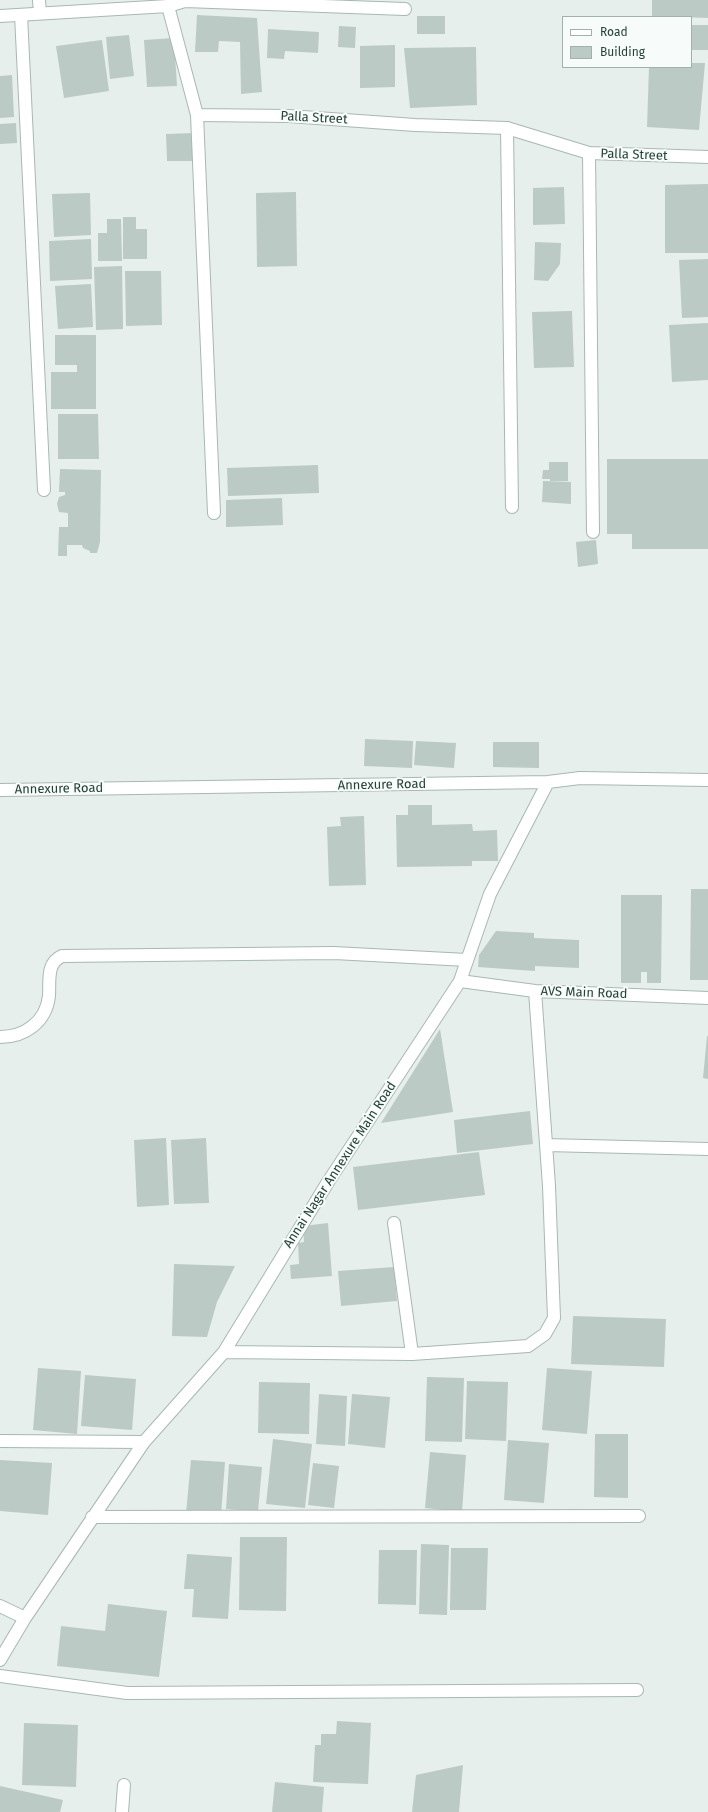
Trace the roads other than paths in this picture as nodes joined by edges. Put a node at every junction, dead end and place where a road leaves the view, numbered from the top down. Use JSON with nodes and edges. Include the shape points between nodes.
{"nodes":[{"id":1,"x":39,"y":0,"type":"edge"},
{"id":2,"x":168,"y":6,"type":"junction"},
{"id":3,"x":405,"y":9,"type":"dead end"},
{"id":4,"x":40,"y":13,"type":"junction"},
{"id":5,"x":21,"y":15,"type":"junction"},
{"id":6,"x":0,"y":16,"type":"edge"},
{"id":7,"x":197,"y":115,"type":"junction"},
{"id":8,"x":507,"y":128,"type":"junction"},
{"id":9,"x":589,"y":153,"type":"junction"},
{"id":10,"x":708,"y":157,"type":"edge"},
{"id":11,"x":44,"y":490,"type":"dead end"},
{"id":12,"x":512,"y":507,"type":"dead end"},
{"id":13,"x":214,"y":513,"type":"dead end"},
{"id":14,"x":592,"y":532,"type":"dead end"},
{"id":15,"x":708,"y":780,"type":"edge"},
{"id":16,"x":548,"y":782,"type":"junction"},
{"id":17,"x":0,"y":790,"type":"edge"},
{"id":18,"x":467,"y":960,"type":"junction"},
{"id":19,"x":460,"y":981,"type":"junction"},
{"id":20,"x":535,"y":991,"type":"junction"},
{"id":21,"x":708,"y":998,"type":"edge"},
{"id":22,"x":0,"y":1037,"type":"edge"},
{"id":23,"x":546,"y":1145,"type":"junction"},
{"id":24,"x":708,"y":1149,"type":"edge"},
{"id":25,"x":394,"y":1223,"type":"dead end"},
{"id":26,"x":224,"y":1352,"type":"junction"},
{"id":27,"x":412,"y":1354,"type":"junction"},
{"id":28,"x":0,"y":1441,"type":"edge"},
{"id":29,"x":144,"y":1442,"type":"junction"},
{"id":30,"x":639,"y":1516,"type":"dead end"},
{"id":31,"x":92,"y":1517,"type":"junction"},
{"id":32,"x":0,"y":1606,"type":"edge"},
{"id":33,"x":25,"y":1618,"type":"junction"},
{"id":34,"x":0,"y":1660,"type":"edge"},
{"id":35,"x":0,"y":1676,"type":"edge"},
{"id":36,"x":637,"y":1690,"type":"dead end"},
{"id":37,"x":124,"y":1785,"type":"dead end"},
{"id":38,"x":122,"y":1812,"type":"edge"}],
"edges":[{"from":1,"to":4,"type":"street"},
{"from":2,"to":3,"type":"street","via":[[185,1]]},
{"from":2,"to":4,"type":"street"},
{"from":2,"to":7,"type":"street"},
{"from":4,"to":5,"type":"street"},
{"from":5,"to":6,"type":"street"},
{"from":5,"to":11,"type":"street"},
{"from":7,"to":8,"type":"street","name":"Palla Street","via":[[290,116],[415,125]]},
{"from":7,"to":13,"type":"street"},
{"from":8,"to":9,"type":"street","name":"Palla Street"},
{"from":8,"to":12,"type":"street"},
{"from":9,"to":10,"type":"street","name":"Palla Street"},
{"from":9,"to":14,"type":"street"},
{"from":15,"to":16,"type":"street","name":"Annexure Road","via":[[580,778]]},
{"from":16,"to":17,"type":"street","name":"Annexure Road"},
{"from":16,"to":18,"type":"street","via":[[490,894]]},
{"from":18,"to":19,"type":"street"},
{"from":18,"to":22,"type":"street","via":[[334,953],[62,956],[53,962],[48,977],[48,997],[41,1019],[29,1030],[11,1037]]},
{"from":19,"to":20,"type":"street","name":"AVS Main Road"},
{"from":19,"to":26,"type":"street","name":"Annai Nagar Annexure Main Road","via":[[328,1182]]},
{"from":20,"to":21,"type":"street","name":"AVS Main Road"},
{"from":20,"to":23,"type":"street"},
{"from":23,"to":24,"type":"street"},
{"from":23,"to":27,"type":"street","via":[[554,1318],[546,1334],[528,1346]]},
{"from":25,"to":27,"type":"street"},
{"from":26,"to":27,"type":"street"},
{"from":26,"to":29,"type":"street","name":"Annai Nagar Annexure Main Road"},
{"from":28,"to":29,"type":"street"},
{"from":29,"to":31,"type":"street","name":"Annai Nagar Annexure Main Road"},
{"from":30,"to":31,"type":"street"},
{"from":31,"to":33,"type":"street","name":"Annai Nagar Annexure Main Road"},
{"from":32,"to":33,"type":"street"},
{"from":33,"to":34,"type":"street","name":"Annai Nagar Annexure Main Road"},
{"from":35,"to":36,"type":"street","via":[[127,1693]]},
{"from":37,"to":38,"type":"street"}]}
